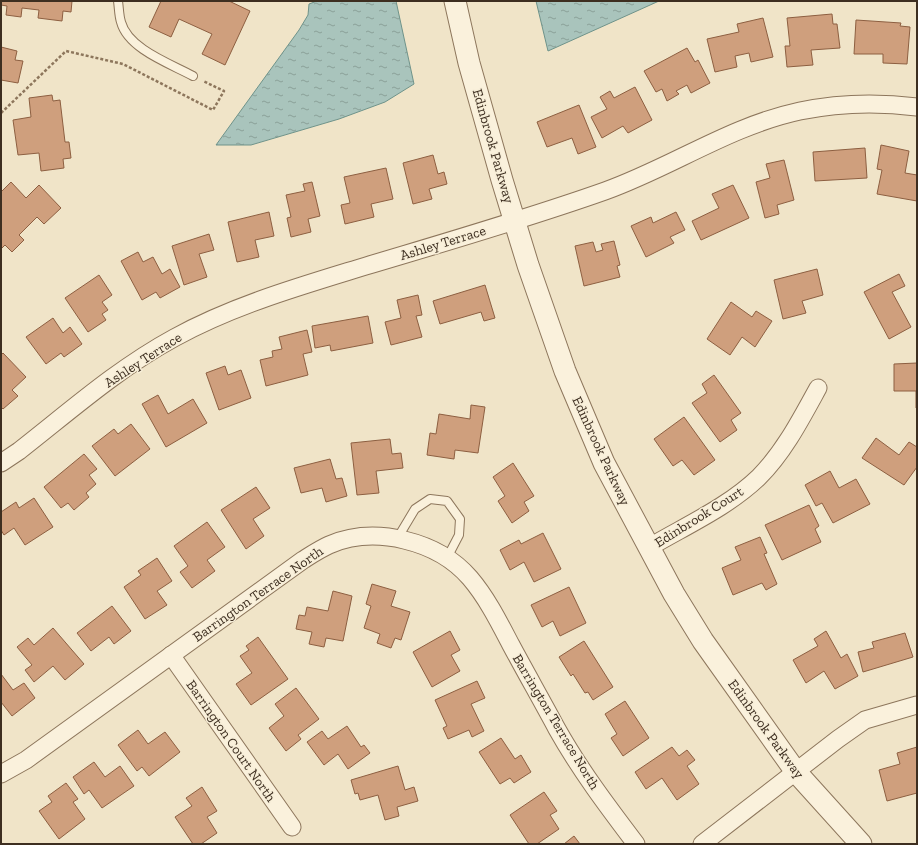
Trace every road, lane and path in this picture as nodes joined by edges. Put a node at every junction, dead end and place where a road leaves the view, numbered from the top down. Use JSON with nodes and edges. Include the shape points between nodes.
{"nodes":[{"id":1,"x":118,"y":1,"type":"edge"},
{"id":2,"x":456,"y":1,"type":"edge"},
{"id":3,"x":193,"y":76,"type":"joint"},
{"id":4,"x":917,"y":107,"type":"edge"},
{"id":5,"x":1,"y":113,"type":"edge"},
{"id":6,"x":514,"y":222,"type":"junction"},
{"id":7,"x":818,"y":388,"type":"dead end"},
{"id":8,"x":1,"y":463,"type":"edge"},
{"id":9,"x":397,"y":539,"type":"junction"},
{"id":10,"x":648,"y":548,"type":"junction"},
{"id":11,"x":447,"y":558,"type":"junction"},
{"id":12,"x":171,"y":655,"type":"junction"},
{"id":13,"x":917,"y":705,"type":"edge"},
{"id":14,"x":796,"y":772,"type":"junction"},
{"id":15,"x":1,"y":774,"type":"edge"},
{"id":16,"x":292,"y":827,"type":"dead end"},
{"id":17,"x":636,"y":844,"type":"edge"},
{"id":18,"x":702,"y":844,"type":"edge"},
{"id":19,"x":861,"y":844,"type":"edge"}],
"edges":[{"from":1,"to":3,"type":"lane","via":[[121,23],[129,37],[141,48]]},
{"from":2,"to":6,"type":"street","name":"Edinbrook Parkway","via":[[469,63]]},
{"from":3,"to":5,"type":"path","via":[[224,91],[213,110],[123,64],[66,51]]},
{"from":4,"to":6,"type":"street","name":"Ashley Terrace","via":[[890,104],[844,105],[801,111],[758,122],[716,140],[661,169]]},
{"from":6,"to":8,"type":"street","name":"Ashley Terrace","via":[[277,293],[224,314],[173,339],[125,369]]},
{"from":6,"to":10,"type":"street","name":"Edinbrook Parkway","via":[[565,371],[604,463]]},
{"from":7,"to":10,"type":"street","name":"Edinbrook Court","via":[[779,453],[759,476],[738,494]]},
{"from":9,"to":11,"type":"street","name":"Barrington Terrace North","via":[[420,544]]},
{"from":9,"to":11,"type":"lane","via":[[414,510],[430,499],[447,502],[460,519],[459,534]]},
{"from":9,"to":12,"type":"street","name":"Barrington Terrace North","via":[[359,538],[330,545],[303,560]]},
{"from":10,"to":14,"type":"street","name":"Edinbrook Parkway","via":[[703,641]]},
{"from":11,"to":17,"type":"street","name":"Barrington Terrace North","via":[[470,577],[488,602],[558,731],[600,796]]},
{"from":12,"to":15,"type":"street","name":"Barrington Terrace North","via":[[26,760]]},
{"from":12,"to":16,"type":"street","name":"Barrington Court North"},
{"from":13,"to":14,"type":"street","via":[[865,720]]},
{"from":14,"to":18,"type":"street"},
{"from":14,"to":19,"type":"street","name":"Edinbrook Parkway"}]}
